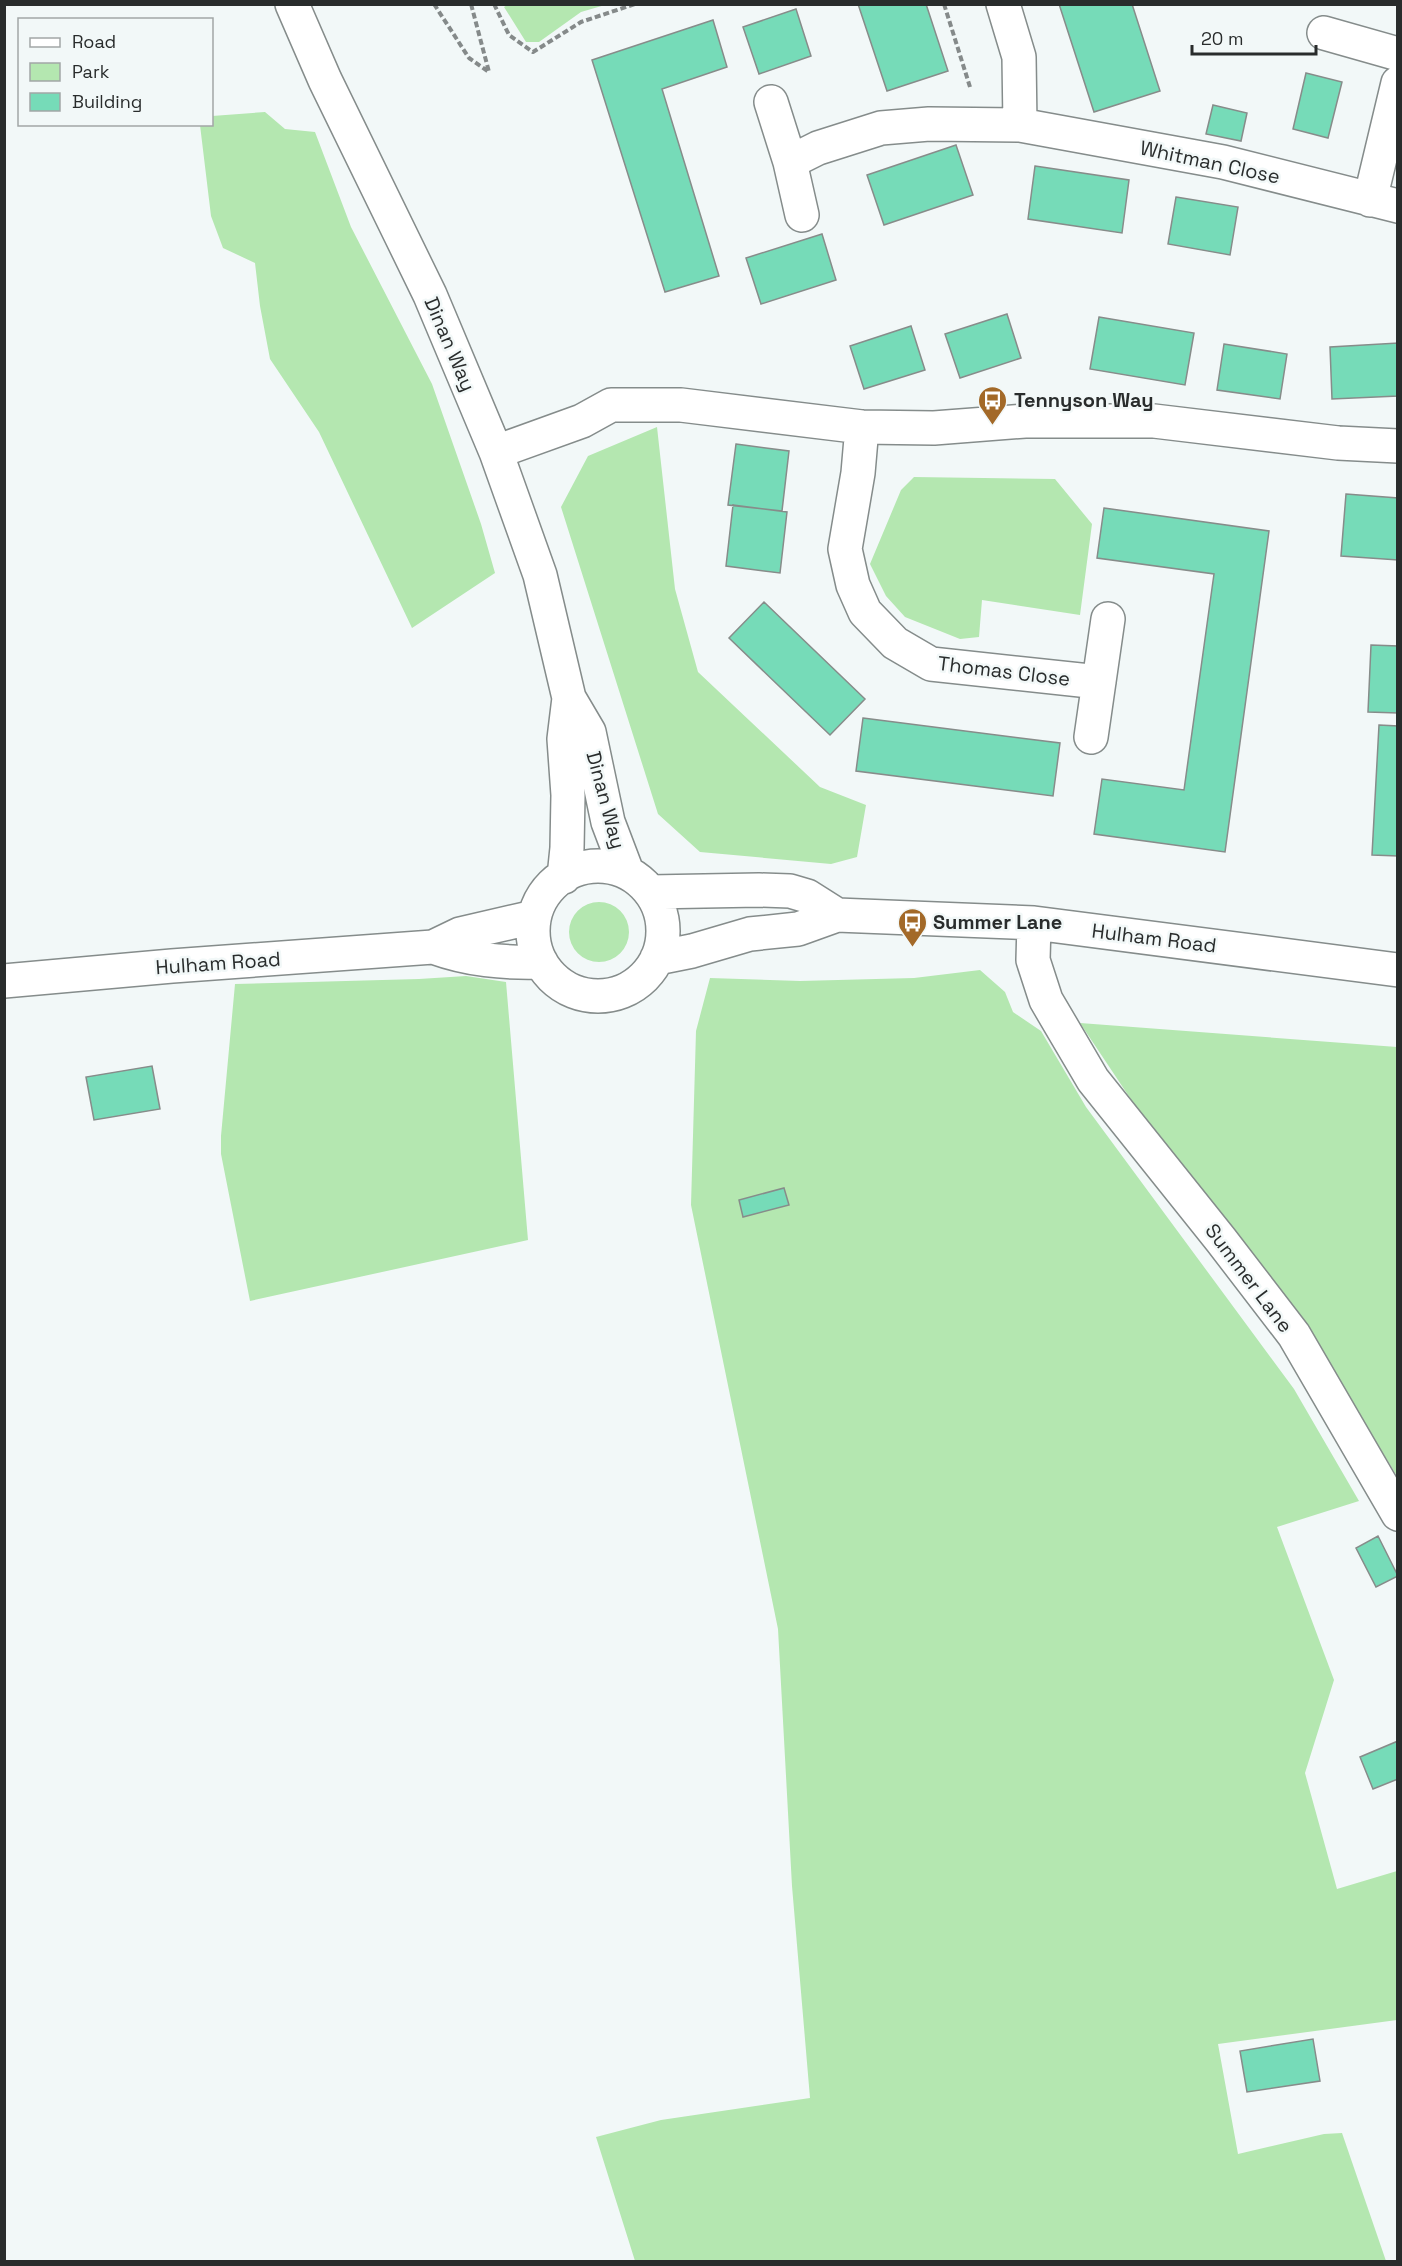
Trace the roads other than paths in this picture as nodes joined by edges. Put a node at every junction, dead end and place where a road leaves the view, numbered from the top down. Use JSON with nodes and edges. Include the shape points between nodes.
{"nodes":[{"id":1,"x":292,"y":4,"type":"edge"},
{"id":2,"x":1003,"y":4,"type":"edge"},
{"id":3,"x":1324,"y":33,"type":"dead end"},
{"id":4,"x":1398,"y":54,"type":"edge"},
{"id":5,"x":1398,"y":83,"type":"edge"},
{"id":6,"x":771,"y":102,"type":"dead end"},
{"id":7,"x":1020,"y":125,"type":"junction"},
{"id":8,"x":790,"y":162,"type":"junction"},
{"id":9,"x":1384,"y":203,"type":"edge"},
{"id":10,"x":802,"y":215,"type":"dead end"},
{"id":11,"x":862,"y":427,"type":"junction"},
{"id":12,"x":1398,"y":446,"type":"edge"},
{"id":13,"x":496,"y":452,"type":"junction"},
{"id":14,"x":1108,"y":619,"type":"dead end"},
{"id":15,"x":1100,"y":682,"type":"junction"},
{"id":16,"x":569,"y":698,"type":"junction"},
{"id":17,"x":1091,"y":737,"type":"dead end"},
{"id":18,"x":564,"y":877,"type":"junction"},
{"id":19,"x":638,"y":882,"type":"junction"},
{"id":20,"x":837,"y":915,"type":"junction"},
{"id":21,"x":534,"y":917,"type":"junction"},
{"id":22,"x":1035,"y":923,"type":"junction"},
{"id":23,"x":432,"y":947,"type":"junction"},
{"id":24,"x":657,"y":958,"type":"junction"},
{"id":25,"x":541,"y":962,"type":"junction"},
{"id":26,"x":1398,"y":970,"type":"edge"},
{"id":27,"x":4,"y":981,"type":"edge"},
{"id":28,"x":1398,"y":1514,"type":"edge"}],
"edges":[{"from":1,"to":13,"type":"street","name":"Dinan Way","via":[[430,295]]},
{"from":2,"to":7,"type":"street","via":[[1019,57]]},
{"from":3,"to":4,"type":"street"},
{"from":5,"to":9,"type":"street"},
{"from":6,"to":8,"type":"street"},
{"from":7,"to":8,"type":"street","name":"Whitman Close","via":[[881,128],[818,148]]},
{"from":7,"to":9,"type":"street","name":"Whitman Close","via":[[1223,162]]},
{"from":8,"to":10,"type":"street"},
{"from":11,"to":12,"type":"street","via":[[1154,421],[1338,443]]},
{"from":11,"to":13,"type":"street","via":[[681,405],[611,405],[582,421]]},
{"from":11,"to":15,"type":"street","name":"Thomas Close","via":[[845,549],[853,585],[865,612],[895,644],[931,664]]},
{"from":13,"to":16,"type":"street","name":"Dinan Way","via":[[540,575]]},
{"from":14,"to":15,"type":"street","name":"Thomas Close"},
{"from":15,"to":17,"type":"street","name":"Thomas Close"},
{"from":16,"to":18,"type":"street","name":"Dinan Way","via":[[564,739],[568,805]]},
{"from":16,"to":19,"type":"street","name":"Dinan Way","via":[[589,732],[608,822]]},
{"from":18,"to":19,"type":"street","via":[[573,870],[600,865]]},
{"from":18,"to":21,"type":"street","via":[[551,885]]},
{"from":19,"to":20,"type":"street","via":[[790,891],[807,896]]},
{"from":19,"to":24,"type":"street","via":[[661,912],[663,939]]},
{"from":20,"to":22,"type":"street","name":"Hulham Road"},
{"from":20,"to":24,"type":"street","name":"Hulham Road","via":[[798,929],[750,934]]},
{"from":21,"to":23,"type":"street","name":"Hulham Road","via":[[460,934]]},
{"from":21,"to":25,"type":"street","via":[[533,936]]},
{"from":22,"to":26,"type":"street","name":"Hulham Road"},
{"from":22,"to":28,"type":"street","name":"Summer Lane","via":[[1033,960],[1046,1000],[1094,1080],[1293,1335]]},
{"from":23,"to":25,"type":"street","name":"Hulham Road","via":[[488,961]]},
{"from":23,"to":27,"type":"street","name":"Hulham Road"},
{"from":24,"to":25,"type":"street","via":[[635,985],[610,996],[583,995],[558,983]]}]}
